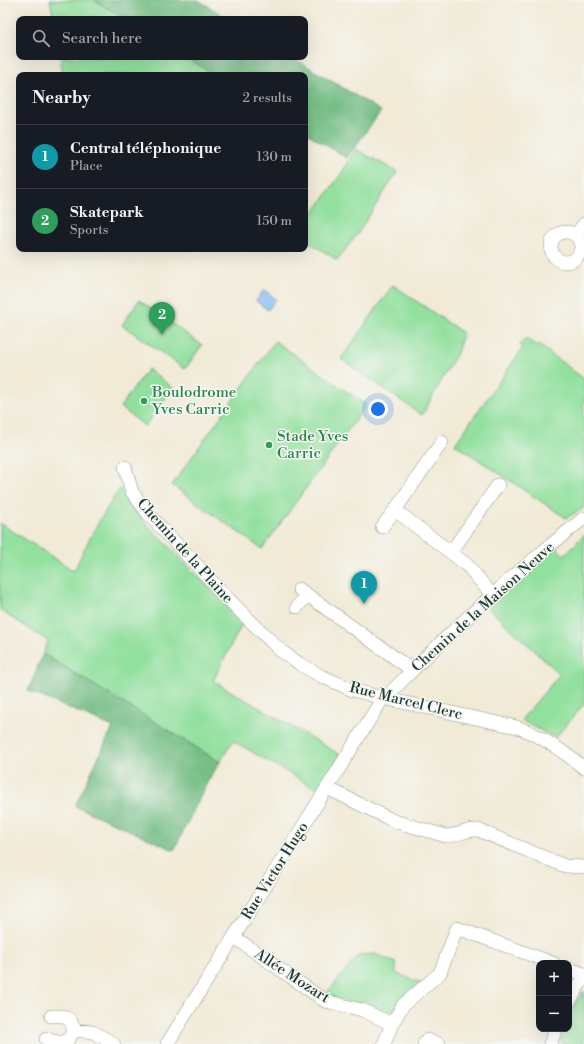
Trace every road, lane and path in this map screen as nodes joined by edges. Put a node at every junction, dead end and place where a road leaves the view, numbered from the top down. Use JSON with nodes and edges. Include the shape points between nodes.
{"nodes":[{"id":1,"x":584,"y":224,"type":"edge"},
{"id":2,"x":576,"y":234,"type":"junction"},
{"id":3,"x":581,"y":258,"type":"edge"},
{"id":4,"x":442,"y":442,"type":"dead end"},
{"id":5,"x":125,"y":467,"type":"dead end"},
{"id":6,"x":498,"y":485,"type":"dead end"},
{"id":7,"x":394,"y":510,"type":"junction"},
{"id":8,"x":584,"y":518,"type":"edge"},
{"id":9,"x":382,"y":527,"type":"dead end"},
{"id":10,"x":451,"y":552,"type":"junction"},
{"id":11,"x":492,"y":595,"type":"junction"},
{"id":12,"x":298,"y":607,"type":"dead end"},
{"id":13,"x":240,"y":611,"type":"joint"},
{"id":14,"x":412,"y":670,"type":"junction"},
{"id":15,"x":383,"y":698,"type":"junction"},
{"id":16,"x":584,"y":768,"type":"edge"},
{"id":17,"x":327,"y":788,"type":"junction"},
{"id":18,"x":584,"y":867,"type":"edge"},
{"id":19,"x":234,"y":938,"type":"junction"},
{"id":20,"x":545,"y":960,"type":"edge"},
{"id":21,"x":572,"y":970,"type":"edge"},
{"id":22,"x":584,"y":976,"type":"edge"},
{"id":23,"x":572,"y":997,"type":"edge"},
{"id":24,"x":51,"y":1016,"type":"dead end"},
{"id":25,"x":392,"y":1024,"type":"junction"},
{"id":26,"x":73,"y":1030,"type":"junction"},
{"id":27,"x":555,"y":1032,"type":"edge"},
{"id":28,"x":46,"y":1039,"type":"dead end"},
{"id":29,"x":114,"y":1044,"type":"edge"},
{"id":30,"x":167,"y":1044,"type":"edge"},
{"id":31,"x":384,"y":1044,"type":"edge"},
{"id":32,"x":424,"y":1044,"type":"edge"},
{"id":33,"x":440,"y":1044,"type":"edge"},
{"id":34,"x":550,"y":1044,"type":"edge"}],
"edges":[{"from":1,"to":2,"type":"street"},
{"from":2,"to":3,"type":"street","via":[[581,243]]},
{"from":2,"to":3,"type":"street","via":[[564,232],[554,237],[552,254],[561,261]]},
{"from":4,"to":7,"type":"street"},
{"from":5,"to":13,"type":"street","name":"Chemin de la Plaine","via":[[132,492]]},
{"from":6,"to":10,"type":"street"},
{"from":7,"to":9,"type":"street"},
{"from":7,"to":10,"type":"street"},
{"from":8,"to":11,"type":"street","name":"Chemin de la Maison Neuve"},
{"from":10,"to":11,"type":"street","via":[[467,564]]},
{"from":11,"to":14,"type":"street","name":"Chemin de la Maison Neuve"},
{"from":12,"to":14,"type":"street","via":[[303,592]]},
{"from":13,"to":15,"type":"street","name":"Rue Marcel Clerc","via":[[281,651],[300,664],[353,690]]},
{"from":14,"to":15,"type":"street","name":"Chemin de la Maison Neuve"},
{"from":15,"to":16,"type":"street","name":"Rue Marcel Clerc","via":[[517,727],[535,734]]},
{"from":15,"to":17,"type":"street","name":"Rue Victor Hugo"},
{"from":17,"to":18,"type":"street","via":[[394,821],[446,836],[471,829],[478,830],[565,866]]},
{"from":17,"to":19,"type":"street","name":"Rue Victor Hugo"},
{"from":19,"to":25,"type":"street","name":"Allée Mozart","via":[[325,1001],[362,1010]]},
{"from":19,"to":30,"type":"street","name":"Rue Victor Hugo"},
{"from":20,"to":25,"type":"street","via":[[457,928],[440,973],[403,1005]]},
{"from":21,"to":22,"type":"street"},
{"from":22,"to":23,"type":"street"},
{"from":24,"to":26,"type":"street","via":[[66,1016],[71,1021]]},
{"from":25,"to":31,"type":"street"},
{"from":26,"to":28,"type":"street","via":[[72,1035],[64,1042]]},
{"from":26,"to":29,"type":"street","via":[[93,1032]]},
{"from":27,"to":34,"type":"street"},
{"from":32,"to":33,"type":"street","via":[[427,1040]]}]}
